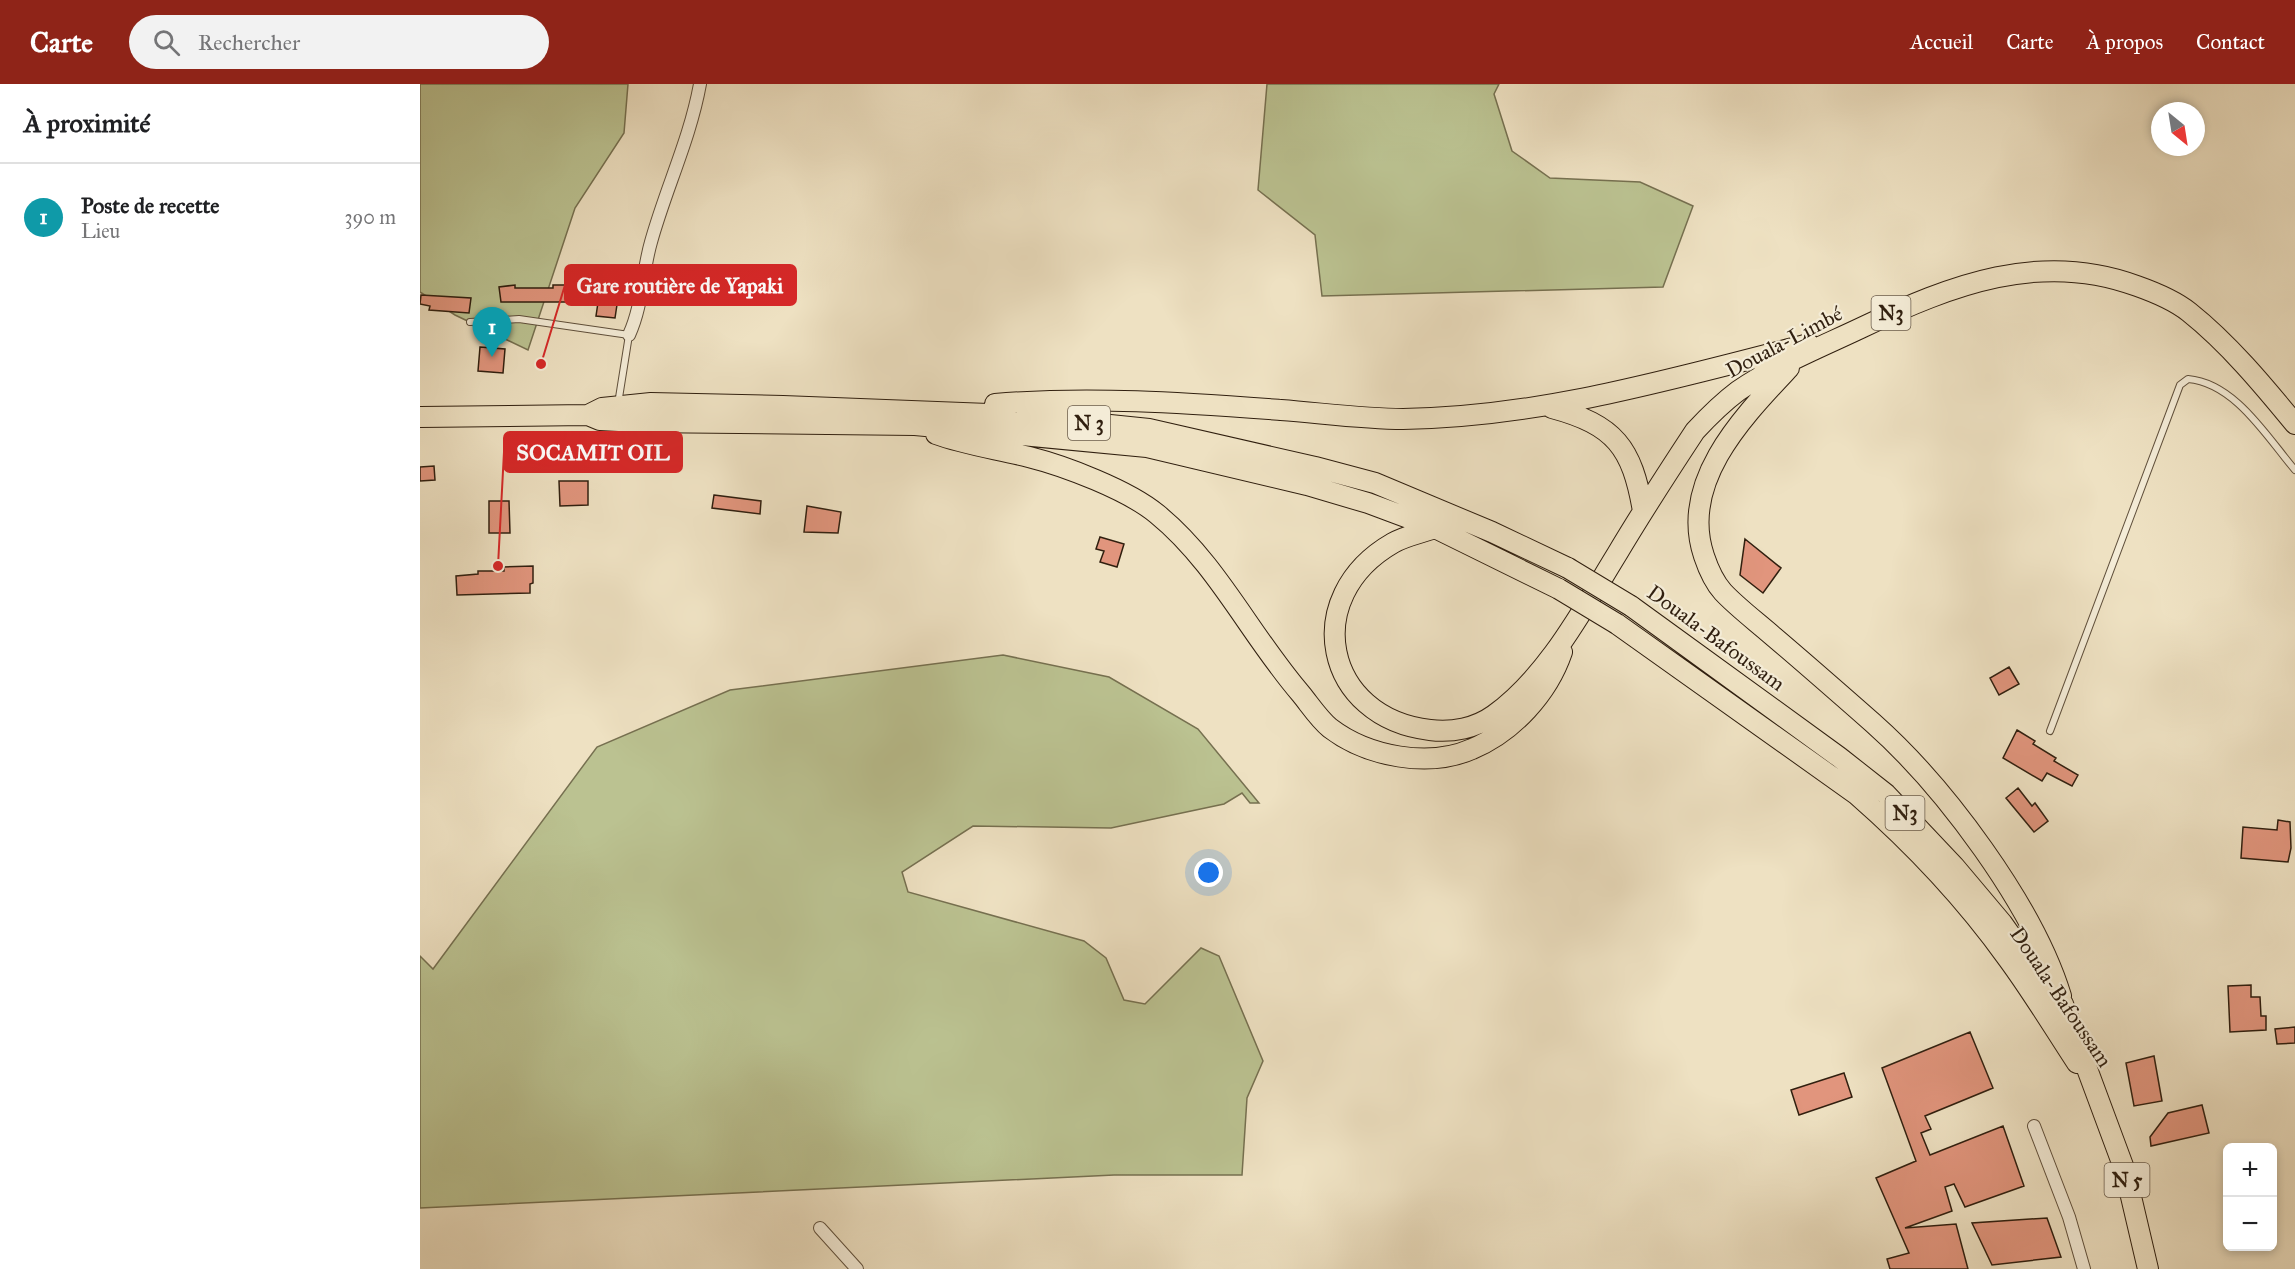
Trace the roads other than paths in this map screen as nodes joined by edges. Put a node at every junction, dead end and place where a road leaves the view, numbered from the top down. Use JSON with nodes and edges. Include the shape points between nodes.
{"nodes":[{"id":1,"x":700,"y":84,"type":"edge"},
{"id":2,"x":470,"y":322,"type":"dead end"},
{"id":3,"x":1849,"y":333,"type":"junction"},
{"id":4,"x":629,"y":335,"type":"junction"},
{"id":5,"x":1798,"y":358,"type":"junction"},
{"id":6,"x":618,"y":406,"type":"junction"},
{"id":7,"x":1546,"y":406,"type":"junction"},
{"id":8,"x":588,"y":415,"type":"junction"},
{"id":9,"x":420,"y":417,"type":"edge"},
{"id":10,"x":918,"y":417,"type":"junction"},
{"id":11,"x":2295,"y":424,"type":"edge"},
{"id":12,"x":2295,"y":470,"type":"edge"},
{"id":13,"x":1643,"y":511,"type":"junction"},
{"id":14,"x":1435,"y":528,"type":"junction"},
{"id":15,"x":1568,"y":568,"type":"joint"},
{"id":16,"x":1558,"y":589,"type":"joint"},
{"id":17,"x":1570,"y":632,"type":"junction"},
{"id":18,"x":2050,"y":731,"type":"dead end"},
{"id":19,"x":2063,"y":1004,"type":"junction"},
{"id":20,"x":2097,"y":1095,"type":"junction"},
{"id":21,"x":2034,"y":1126,"type":"dead end"},
{"id":22,"x":820,"y":1228,"type":"dead end"},
{"id":23,"x":857,"y":1269,"type":"edge"},
{"id":24,"x":2084,"y":1269,"type":"edge"},
{"id":25,"x":2148,"y":1269,"type":"edge"}],
"edges":[{"from":1,"to":4,"type":"street","via":[[694,115],[650,245],[639,313]]},
{"from":2,"to":4,"type":"lane","via":[[519,320]]},
{"from":3,"to":5,"type":"highway","name":"Douala-Limbé","number":"N3"},
{"from":3,"to":7,"type":"highway","via":[[1613,395]]},
{"from":3,"to":11,"type":"highway","name":"Douala-Limbé","number":"N3","via":[[1935,295],[1998,276],[2032,270],[2069,270],[2114,277],[2154,292],[2187,311],[2241,363]]},
{"from":4,"to":6,"type":"lane"},
{"from":5,"to":13,"type":"highway","name":"Douala-Limbé","number":"N3","via":[[1737,392],[1715,411],[1695,431]]},
{"from":5,"to":19,"type":"highway","via":[[1749,412],[1714,463],[1703,487],[1699,514],[1703,555],[1722,591],[1875,724],[1940,794],[2007,885],[2030,924],[2052,965]]},
{"from":6,"to":8,"type":"highway","number":"N 3"},
{"from":6,"to":10,"type":"highway","number":"N 3","via":[[651,403]]},
{"from":7,"to":10,"type":"highway","via":[[1402,419],[1149,400],[1045,400]]},
{"from":7,"to":13,"type":"highway","via":[[1586,417],[1613,437],[1631,459]]},
{"from":8,"to":9,"type":"highway","number":"N 3"},
{"from":8,"to":10,"type":"highway","number":"N 3","via":[[600,420],[638,422]]},
{"from":10,"to":14,"type":"highway","number":"N 3","via":[[1147,447],[1307,485]]},
{"from":10,"to":15,"type":"highway","number":"N 3","via":[[1014,415],[1149,429],[1315,467],[1384,487]]},
{"from":10,"to":17,"type":"highway","via":[[938,435],[1032,457],[1104,484],[1155,512],[1192,545],[1285,675],[1330,728],[1379,753],[1447,758],[1485,744],[1521,715],[1547,684]]},
{"from":12,"to":18,"type":"lane","via":[[2224,392],[2201,380],[2188,379],[2180,385]]},
{"from":13,"to":17,"type":"highway","name":"Douala-Limbé","number":"N3"},
{"from":14,"to":16,"type":"highway","number":"N 3"},
{"from":14,"to":17,"type":"highway","via":[[1395,542],[1359,570],[1335,617],[1336,657],[1343,672],[1364,701],[1388,720],[1443,732],[1470,727],[1492,716],[1529,683]]},
{"from":15,"to":19,"type":"highway","name":"Douala-Bafoussam","number":"N3","bridge":true,"via":[[1631,606],[1886,794],[1954,866]]},
{"from":16,"to":20,"type":"highway","name":"Douala-Bafoussam","number":"N3","bridge":true,"via":[[1617,624],[1856,794],[1892,826],[2008,959]]},
{"from":19,"to":20,"type":"highway","name":"Douala-Bafoussam","number":"N3"},
{"from":20,"to":25,"type":"highway","number":"N 5","via":[[2125,1171]]},
{"from":21,"to":24,"type":"street","via":[[2069,1217]]},
{"from":22,"to":23,"type":"street"}]}
